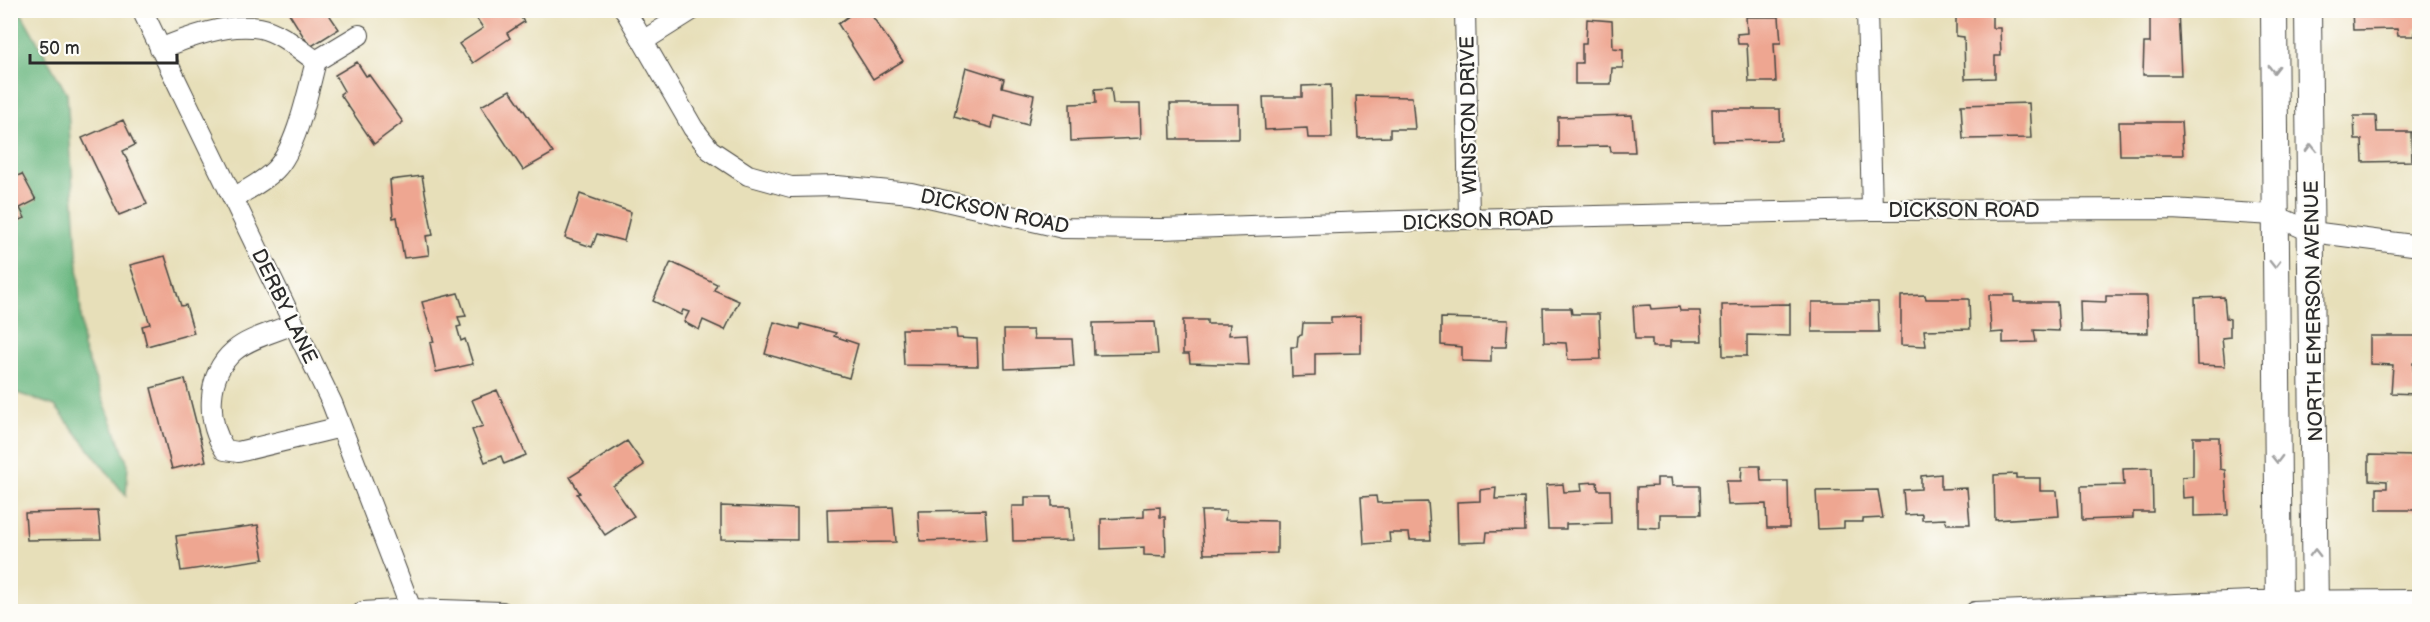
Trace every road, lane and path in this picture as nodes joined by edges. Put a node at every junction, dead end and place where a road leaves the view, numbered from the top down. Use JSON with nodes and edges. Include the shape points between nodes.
{"nodes":[{"id":1,"x":142,"y":10,"type":"edge"},
{"id":2,"x":625,"y":10,"type":"edge"},
{"id":3,"x":692,"y":10,"type":"edge"},
{"id":4,"x":1465,"y":10,"type":"edge"},
{"id":5,"x":1867,"y":10,"type":"edge"},
{"id":6,"x":2274,"y":10,"type":"edge"},
{"id":7,"x":2308,"y":10,"type":"edge"},
{"id":8,"x":359,"y":35,"type":"dead end"},
{"id":9,"x":643,"y":41,"type":"junction"},
{"id":10,"x":160,"y":49,"type":"junction"},
{"id":11,"x":316,"y":62,"type":"junction"},
{"id":12,"x":233,"y":198,"type":"junction"},
{"id":13,"x":1872,"y":210,"type":"junction"},
{"id":14,"x":2274,"y":215,"type":"junction"},
{"id":15,"x":1469,"y":219,"type":"junction"},
{"id":16,"x":2312,"y":232,"type":"junction"},
{"id":17,"x":2420,"y":246,"type":"edge"},
{"id":18,"x":293,"y":324,"type":"junction"},
{"id":19,"x":341,"y":427,"type":"junction"},
{"id":20,"x":2420,"y":600,"type":"edge"},
{"id":21,"x":2279,"y":606,"type":"edge"},
{"id":22,"x":2315,"y":606,"type":"edge"},
{"id":23,"x":411,"y":609,"type":"junction"},
{"id":24,"x":363,"y":612,"type":"edge"},
{"id":25,"x":502,"y":612,"type":"edge"},
{"id":26,"x":1975,"y":612,"type":"edge"}],
"edges":[{"from":1,"to":10,"type":"street","name":"DERBY LANE"},
{"from":2,"to":9,"type":"street","name":"DICKSON ROAD"},
{"from":3,"to":9,"type":"street"},
{"from":4,"to":15,"type":"street","name":"WINSTON DRIVE"},
{"from":5,"to":13,"type":"street"},
{"from":6,"to":14,"type":"main road","name":"NORTH EMERSON AVENUE","one_way":true},
{"from":16,"to":7,"type":"main road","name":"NORTH EMERSON AVENUE","one_way":true},
{"from":8,"to":11,"type":"street"},
{"from":9,"to":15,"type":"street","name":"DICKSON ROAD","via":[[688,120],[710,150],[748,175],[773,184],[911,193],[1015,219],[1087,230]]},
{"from":10,"to":11,"type":"street","via":[[222,29],[260,28]]},
{"from":10,"to":12,"type":"street","name":"DERBY LANE"},
{"from":11,"to":12,"type":"street","via":[[283,159],[262,181]]},
{"from":12,"to":18,"type":"street","name":"DERBY LANE"},
{"from":13,"to":14,"type":"street","name":"DICKSON ROAD","via":[[2171,209]]},
{"from":13,"to":15,"type":"street","name":"DICKSON ROAD"},
{"from":14,"to":16,"type":"street","name":"DICKSON ROAD"},
{"from":14,"to":21,"type":"main road","name":"NORTH EMERSON AVENUE","one_way":true},
{"from":16,"to":17,"type":"street","name":"DICKSON ROAD"},
{"from":22,"to":16,"type":"main road","name":"NORTH EMERSON AVENUE","one_way":true},
{"from":18,"to":19,"type":"street","name":"DERBY LANE"},
{"from":18,"to":19,"type":"street","via":[[241,346],[224,362],[212,396],[217,437],[225,450],[238,452]]},
{"from":19,"to":23,"type":"street","name":"DERBY LANE"},
{"from":20,"to":22,"type":"street"},
{"from":21,"to":22,"type":"street"},
{"from":21,"to":26,"type":"street"},
{"from":23,"to":24,"type":"street"},
{"from":23,"to":25,"type":"street"}]}
